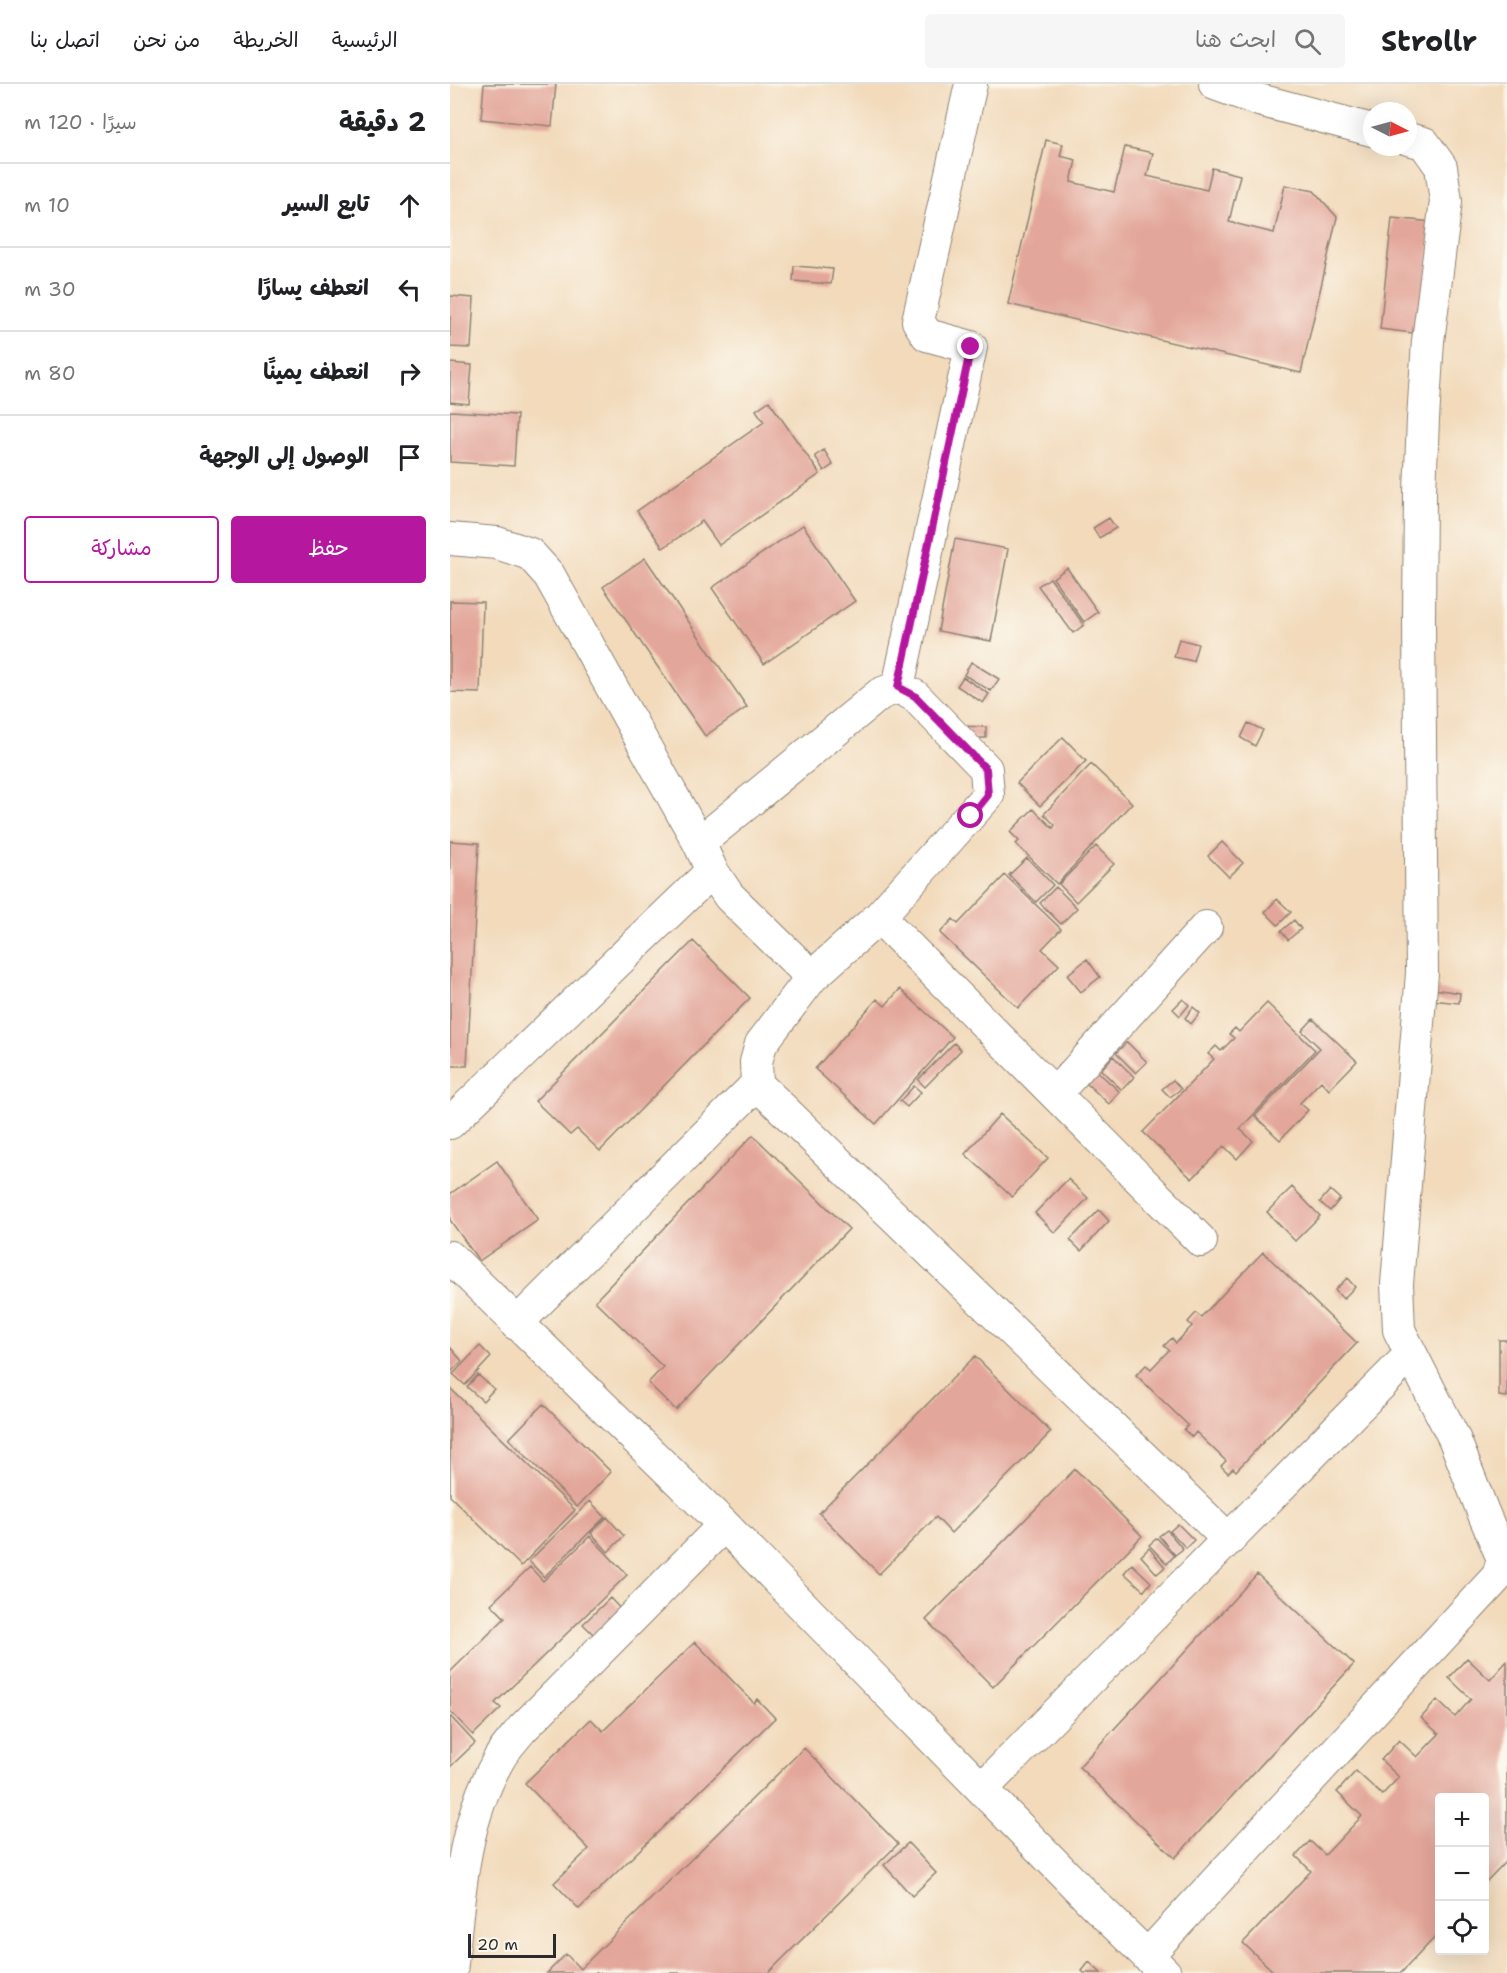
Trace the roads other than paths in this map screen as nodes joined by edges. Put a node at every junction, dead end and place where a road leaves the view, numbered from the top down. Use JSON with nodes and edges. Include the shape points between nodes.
{"nodes":[{"id":1,"x":971,"y":84,"type":"edge"},
{"id":2,"x":1215,"y":84,"type":"edge"},
{"id":3,"x":1363,"y":128,"type":"edge"},
{"id":4,"x":1417,"y":141,"type":"edge"},
{"id":5,"x":450,"y":539,"type":"edge"},
{"id":6,"x":898,"y":687,"type":"junction"},
{"id":7,"x":699,"y":843,"type":"junction"},
{"id":8,"x":712,"y":871,"type":"junction"},
{"id":9,"x":879,"y":917,"type":"junction"},
{"id":10,"x":1206,"y":927,"type":"dead end"},
{"id":11,"x":812,"y":977,"type":"junction"},
{"id":12,"x":758,"y":1084,"type":"junction"},
{"id":13,"x":1055,"y":1094,"type":"junction"},
{"id":14,"x":450,"y":1123,"type":"edge"},
{"id":15,"x":1201,"y":1241,"type":"dead end"},
{"id":16,"x":450,"y":1257,"type":"edge"},
{"id":17,"x":516,"y":1324,"type":"junction"},
{"id":18,"x":1411,"y":1354,"type":"junction"},
{"id":19,"x":724,"y":1525,"type":"junction"},
{"id":20,"x":1229,"y":1540,"type":"junction"},
{"id":21,"x":982,"y":1789,"type":"junction"},
{"id":22,"x":1156,"y":1965,"type":"edge"},
{"id":23,"x":451,"y":1973,"type":"edge"}],
"edges":[{"from":1,"to":6,"type":"street","via":[[918,321],[927,335],[971,347]]},
{"from":2,"to":3,"type":"street"},
{"from":4,"to":18,"type":"street","via":[[1424,143],[1441,167],[1446,201],[1428,341],[1420,481],[1422,973],[1398,1284],[1399,1330]]},
{"from":5,"to":7,"type":"street","via":[[497,543],[519,550],[530,554],[549,575]]},
{"from":6,"to":7,"type":"street","via":[[880,694]]},
{"from":6,"to":9,"type":"street","via":[[915,696],[986,769],[988,795]]},
{"from":7,"to":8,"type":"street"},
{"from":8,"to":11,"type":"street","via":[[729,896]]},
{"from":8,"to":14,"type":"street"},
{"from":9,"to":11,"type":"street"},
{"from":9,"to":13,"type":"street"},
{"from":10,"to":13,"type":"street"},
{"from":11,"to":12,"type":"street","via":[[761,1044],[756,1062]]},
{"from":12,"to":17,"type":"street"},
{"from":12,"to":20,"type":"street"},
{"from":13,"to":15,"type":"street"},
{"from":16,"to":17,"type":"street"},
{"from":17,"to":19,"type":"street"},
{"from":18,"to":20,"type":"street"},
{"from":18,"to":22,"type":"street","via":[[1454,1437],[1503,1559],[1498,1576]]},
{"from":19,"to":21,"type":"street"},
{"from":19,"to":23,"type":"street","via":[[522,1729],[500,1758],[480,1798],[465,1850]]},
{"from":20,"to":21,"type":"street"},
{"from":21,"to":22,"type":"street"}]}
